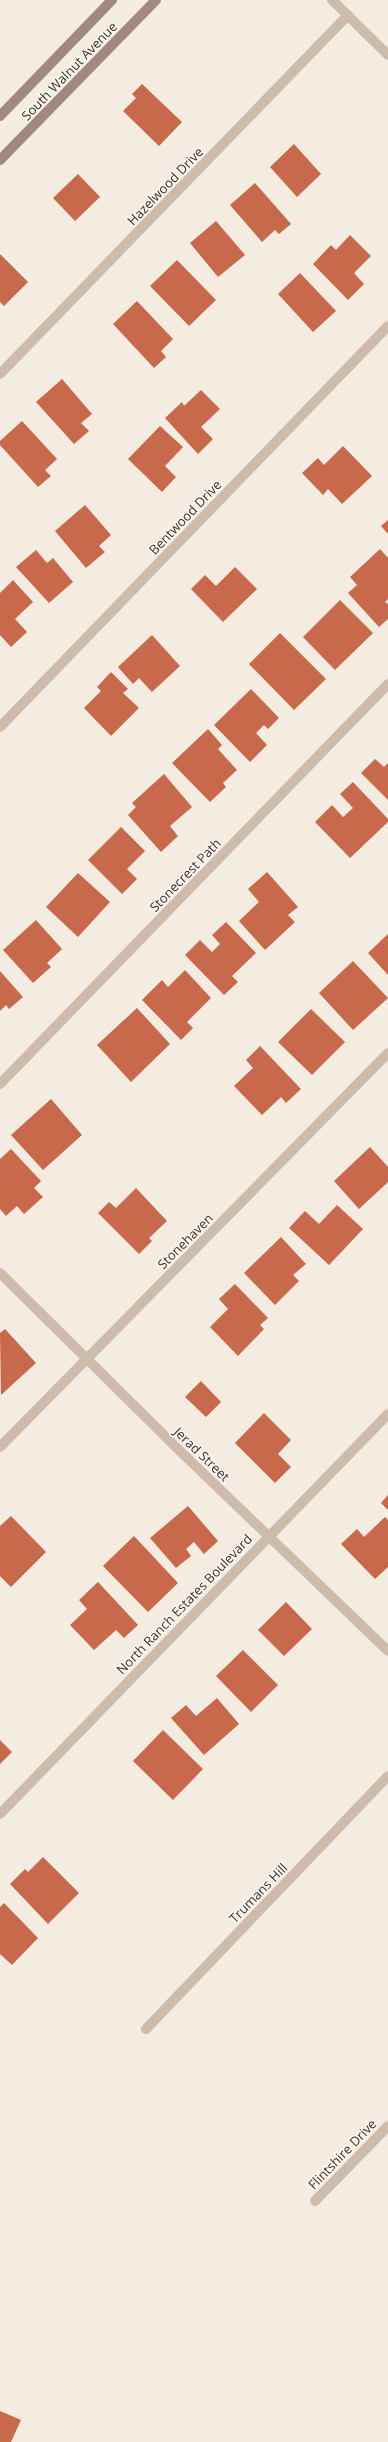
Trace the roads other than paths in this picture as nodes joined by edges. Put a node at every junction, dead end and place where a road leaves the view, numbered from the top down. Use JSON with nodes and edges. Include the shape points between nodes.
{"nodes":[{"id":1,"x":112,"y":0,"type":"edge"},
{"id":2,"x":156,"y":0,"type":"edge"},
{"id":3,"x":332,"y":0,"type":"edge"},
{"id":4,"x":348,"y":15,"type":"junction"},
{"id":5,"x":388,"y":55,"type":"edge"},
{"id":6,"x":0,"y":116,"type":"edge"},
{"id":7,"x":0,"y":160,"type":"edge"},
{"id":8,"x":388,"y":326,"type":"edge"},
{"id":9,"x":0,"y":374,"type":"edge"},
{"id":10,"x":388,"y":684,"type":"edge"},
{"id":11,"x":0,"y":727,"type":"edge"},
{"id":12,"x":388,"y":1053,"type":"edge"},
{"id":13,"x":0,"y":1084,"type":"edge"},
{"id":14,"x":0,"y":1273,"type":"edge"},
{"id":15,"x":86,"y":1358,"type":"junction"},
{"id":16,"x":388,"y":1414,"type":"edge"},
{"id":17,"x":0,"y":1447,"type":"edge"},
{"id":18,"x":268,"y":1536,"type":"junction"},
{"id":19,"x":388,"y":1651,"type":"edge"},
{"id":20,"x":388,"y":1776,"type":"edge"},
{"id":21,"x":0,"y":1814,"type":"edge"},
{"id":22,"x":146,"y":2029,"type":"dead end"},
{"id":23,"x":388,"y":2126,"type":"edge"},
{"id":24,"x":314,"y":2201,"type":"dead end"}],
"edges":[{"from":1,"to":6,"type":"street","name":"South Walnut Avenue"},
{"from":2,"to":7,"type":"street","name":"South Walnut Avenue"},
{"from":3,"to":4,"type":"street"},
{"from":4,"to":5,"type":"street"},
{"from":4,"to":9,"type":"street","name":"Hazelwood Drive"},
{"from":8,"to":11,"type":"street","name":"Bentwood Drive"},
{"from":10,"to":13,"type":"street","name":"Stonecrest Path"},
{"from":12,"to":15,"type":"street","name":"Stonehaven"},
{"from":14,"to":15,"type":"street","name":"Jerad Street"},
{"from":15,"to":17,"type":"street","name":"Stonehaven"},
{"from":15,"to":18,"type":"street","name":"Jerad Street"},
{"from":16,"to":18,"type":"street","name":"North Ranch Estates Boulevard"},
{"from":18,"to":19,"type":"street","name":"Jerad Street"},
{"from":18,"to":21,"type":"street","name":"North Ranch Estates Boulevard"},
{"from":20,"to":22,"type":"street","name":"Trumans Hill"},
{"from":23,"to":24,"type":"street","name":"Flintshire Drive"}]}
